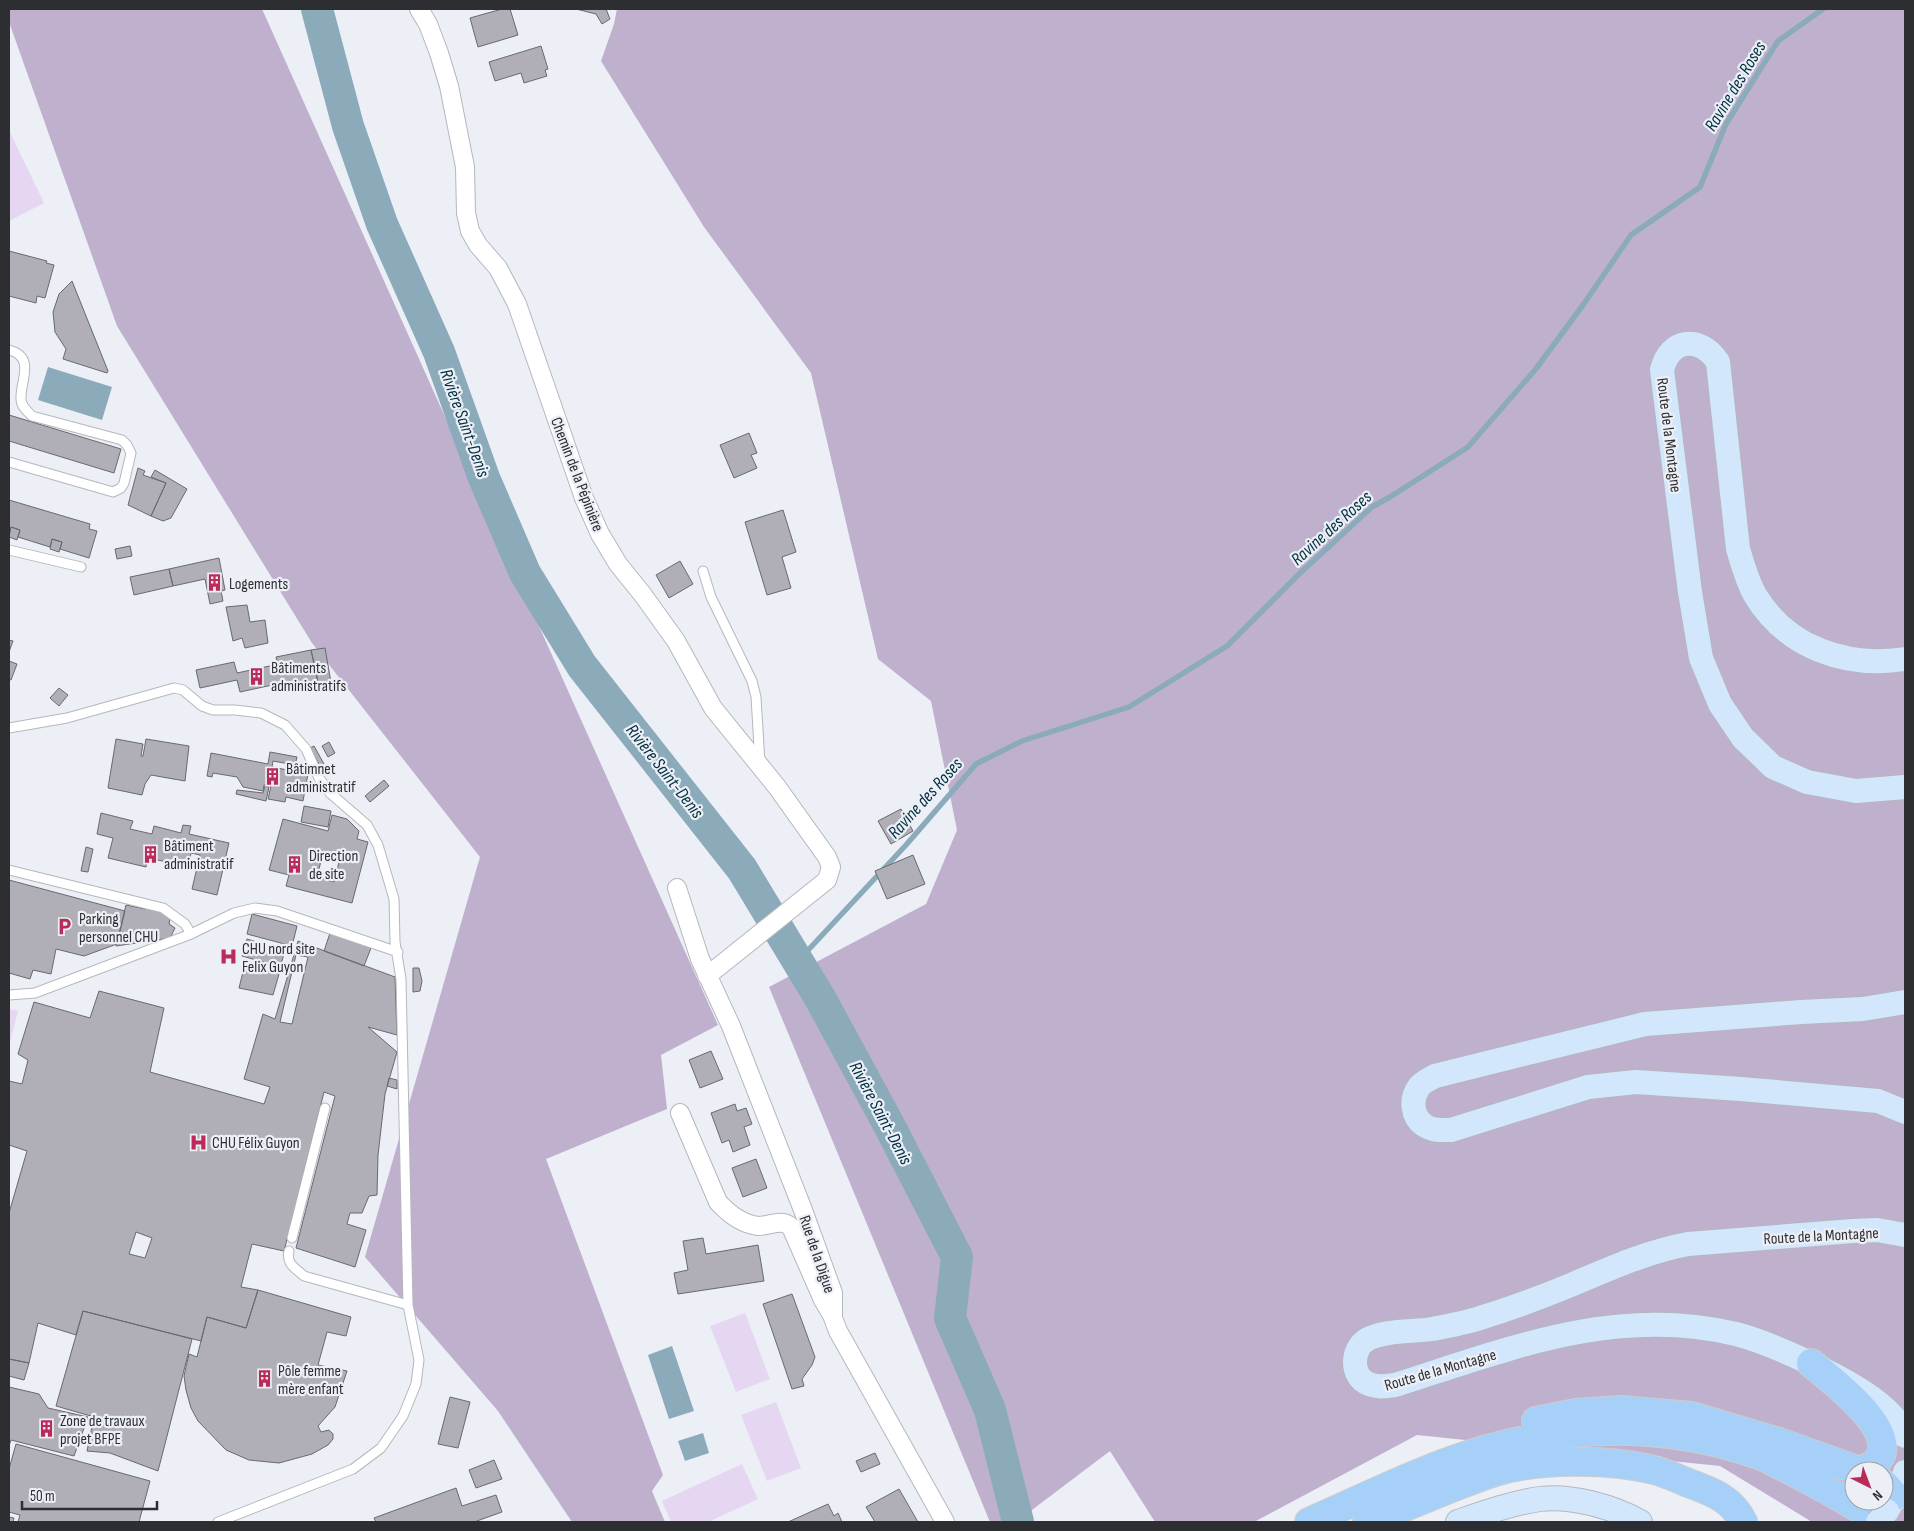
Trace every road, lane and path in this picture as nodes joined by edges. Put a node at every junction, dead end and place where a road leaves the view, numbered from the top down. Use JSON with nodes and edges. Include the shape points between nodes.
{"nodes":[{"id":1,"x":420,"y":9,"type":"edge"},
{"id":2,"x":9,"y":350,"type":"edge"},
{"id":3,"x":9,"y":462,"type":"edge"},
{"id":4,"x":9,"y":550,"type":"edge"},
{"id":5,"x":82,"y":567,"type":"dead end"},
{"id":6,"x":702,"y":571,"type":"dead end"},
{"id":7,"x":1905,"y":659,"type":"edge"},
{"id":8,"x":9,"y":728,"type":"edge"},
{"id":9,"x":760,"y":766,"type":"junction"},
{"id":10,"x":1905,"y":787,"type":"edge"},
{"id":11,"x":9,"y":870,"type":"edge"},
{"id":12,"x":678,"y":888,"type":"dead end"},
{"id":13,"x":191,"y":934,"type":"junction"},
{"id":14,"x":398,"y":952,"type":"junction"},
{"id":15,"x":711,"y":973,"type":"junction"},
{"id":16,"x":9,"y":995,"type":"edge"},
{"id":17,"x":1905,"y":1002,"type":"edge"},
{"id":18,"x":324,"y":1108,"type":"dead end"},
{"id":19,"x":1905,"y":1112,"type":"edge"},
{"id":20,"x":680,"y":1114,"type":"dead end"},
{"id":21,"x":1905,"y":1235,"type":"edge"},
{"id":22,"x":292,"y":1238,"type":"dead end"},
{"id":23,"x":289,"y":1251,"type":"dead end"},
{"id":24,"x":408,"y":1305,"type":"junction"},
{"id":25,"x":833,"y":1318,"type":"junction"},
{"id":26,"x":1811,"y":1363,"type":"junction"},
{"id":27,"x":1905,"y":1436,"type":"edge"},
{"id":28,"x":1876,"y":1461,"type":"edge"},
{"id":29,"x":1844,"y":1466,"type":"edge"},
{"id":30,"x":1844,"y":1490,"type":"edge"},
{"id":31,"x":218,"y":1522,"type":"edge"},
{"id":32,"x":945,"y":1522,"type":"edge"},
{"id":33,"x":1308,"y":1522,"type":"edge"},
{"id":34,"x":1354,"y":1522,"type":"edge"},
{"id":35,"x":1367,"y":1522,"type":"edge"},
{"id":36,"x":1458,"y":1522,"type":"edge"},
{"id":37,"x":1640,"y":1522,"type":"edge"},
{"id":38,"x":1743,"y":1522,"type":"edge"},
{"id":39,"x":1852,"y":1522,"type":"edge"}],
"edges":[{"from":1,"to":9,"type":"street","name":"Chemin de la Pépinière","via":[[449,86],[465,167],[466,213],[470,231],[498,268],[517,304],[584,498],[600,534],[618,564],[676,641],[713,708]]},
{"from":2,"to":3,"type":"lane","via":[[22,358],[25,368],[21,400],[32,416],[122,440],[131,453],[124,483],[113,492]]},
{"from":4,"to":5,"type":"lane"},
{"from":6,"to":9,"type":"lane","via":[[711,597],[752,681]]},
{"from":7,"to":10,"type":"main road","name":"Route de la Montagne","via":[[1868,661],[1820,652],[1796,639],[1765,610],[1745,573],[1738,549],[1718,362],[1702,345],[1691,343],[1672,351],[1662,370],[1690,592],[1701,658],[1720,704],[1743,738],[1773,767],[1807,782],[1856,791]]},
{"from":8,"to":14,"type":"lane","via":[[67,718],[174,688],[183,690],[202,706],[213,710],[261,713],[285,725],[306,749],[330,793],[367,826],[378,845],[394,899]]},
{"from":9,"to":15,"type":"street","name":"Chemin de la Pépinière","via":[[827,857],[830,875]]},
{"from":11,"to":13,"type":"lane","via":[[164,908],[185,924]]},
{"from":12,"to":15,"type":"street","name":"Rue de la Digue"},
{"from":13,"to":14,"type":"lane","via":[[234,913],[255,908],[277,911]]},
{"from":13,"to":16,"type":"lane","via":[[35,993]]},
{"from":14,"to":24,"type":"lane","via":[[404,1061]]},
{"from":15,"to":25,"type":"street","name":"Rue de la Digue","via":[[833,1293]]},
{"from":17,"to":19,"type":"main road","via":[[1863,1010],[1645,1024],[1435,1076],[1420,1086],[1413,1096],[1417,1118],[1434,1130],[1451,1130],[1588,1087],[1636,1082],[1878,1101]]},
{"from":18,"to":22,"type":"lane"},
{"from":20,"to":25,"type":"street","via":[[718,1202],[744,1222],[769,1226],[782,1222],[791,1227]]},
{"from":21,"to":26,"type":"main road","name":"Route de la Montagne","via":[[1877,1230],[1853,1231],[1688,1244],[1663,1249],[1479,1318],[1366,1339],[1359,1346],[1354,1367],[1367,1384],[1379,1387],[1583,1330],[1665,1324],[1737,1335],[1766,1343]]},
{"from":23,"to":24,"type":"lane","via":[[290,1265],[304,1276]]},
{"from":24,"to":31,"type":"lane","via":[[420,1360],[416,1384],[403,1416],[381,1448],[353,1469]]},
{"from":25,"to":32,"type":"street","name":"Rue de la Digue","via":[[854,1362]]},
{"from":26,"to":27,"type":"main road","name":"Route de la Montagne","via":[[1870,1397],[1891,1414]]},
{"from":26,"to":28,"type":"main road","via":[[1855,1400],[1881,1433],[1883,1445]]},
{"from":29,"to":33,"type":"main road","via":[[1691,1416],[1621,1410],[1576,1413],[1517,1425],[1453,1449]]},
{"from":30,"to":33,"type":"main road","via":[[1819,1484],[1757,1454],[1710,1441],[1662,1432],[1610,1430],[1556,1435],[1484,1450],[1413,1475]]},
{"from":34,"to":39,"type":"main road","via":[[1494,1458],[1559,1443],[1605,1441],[1649,1445],[1709,1457],[1807,1497]]},
{"from":35,"to":38,"type":"main road","via":[[1496,1472],[1557,1461],[1658,1471],[1728,1500]]},
{"from":36,"to":37,"type":"main road","via":[[1542,1499],[1581,1500],[1623,1512]]}]}
